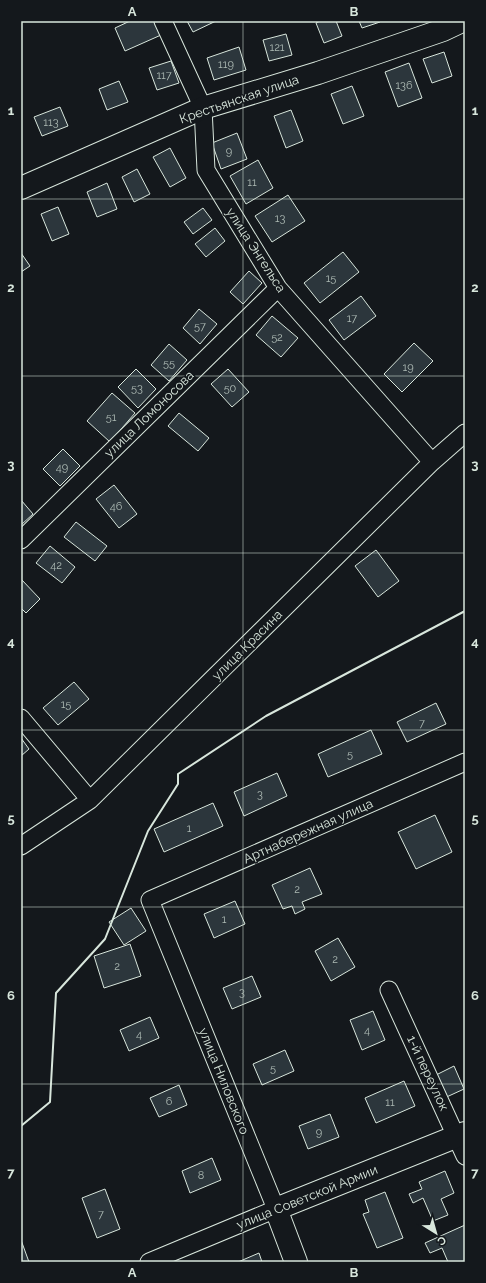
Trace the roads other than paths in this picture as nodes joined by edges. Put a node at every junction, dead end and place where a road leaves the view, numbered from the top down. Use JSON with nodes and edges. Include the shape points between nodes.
{"nodes":[{"id":1,"x":163,"y":21,"type":"edge"},
{"id":2,"x":462,"y":21,"type":"edge"},
{"id":3,"x":203,"y":108,"type":"junction"},
{"id":4,"x":21,"y":188,"type":"edge"},
{"id":5,"x":278,"y":288,"type":"junction"},
{"id":6,"x":465,"y":434,"type":"edge"},
{"id":7,"x":432,"y":462,"type":"junction"},
{"id":8,"x":21,"y":540,"type":"edge"},
{"id":9,"x":21,"y":718,"type":"edge"},
{"id":10,"x":465,"y":762,"type":"edge"},
{"id":11,"x":90,"y":800,"type":"junction"},
{"id":12,"x":21,"y":846,"type":"edge"},
{"id":13,"x":150,"y":900,"type":"joint"},
{"id":14,"x":389,"y":990,"type":"dead end"},
{"id":15,"x":461,"y":1134,"type":"edge"},
{"id":16,"x":465,"y":1156,"type":"edge"},
{"id":17,"x":276,"y":1209,"type":"junction"},
{"id":18,"x":149,"y":1262,"type":"edge"},
{"id":19,"x":296,"y":1262,"type":"edge"}],
"edges":[{"from":1,"to":3,"type":"street","name":"улица Энгельса"},
{"from":2,"to":3,"type":"street","name":"Крестьянская улица","via":[[443,30],[318,73]]},
{"from":3,"to":4,"type":"street","name":"Крестьянская улица"},
{"from":3,"to":5,"type":"street","name":"улица Энгельса","via":[[206,170]]},
{"from":5,"to":7,"type":"street","name":"улица Энгельса"},
{"from":5,"to":8,"type":"street","name":"улица Ломоносова"},
{"from":6,"to":7,"type":"street","name":"улица Красина"},
{"from":7,"to":11,"type":"street","name":"улица Красина"},
{"from":9,"to":11,"type":"street"},
{"from":10,"to":13,"type":"street","name":"Артнабережная улица"},
{"from":11,"to":12,"type":"street","name":"улица Красина"},
{"from":13,"to":17,"type":"street","name":"улица Ниловского"},
{"from":14,"to":15,"type":"street","name":"1-й переулок"},
{"from":15,"to":16,"type":"street","name":"1-й переулок"},
{"from":15,"to":17,"type":"street","name":"улица Советской Армии"},
{"from":17,"to":18,"type":"street","name":"улица Советской Армии"},
{"from":17,"to":19,"type":"street","name":"улица Ниловского"}]}
